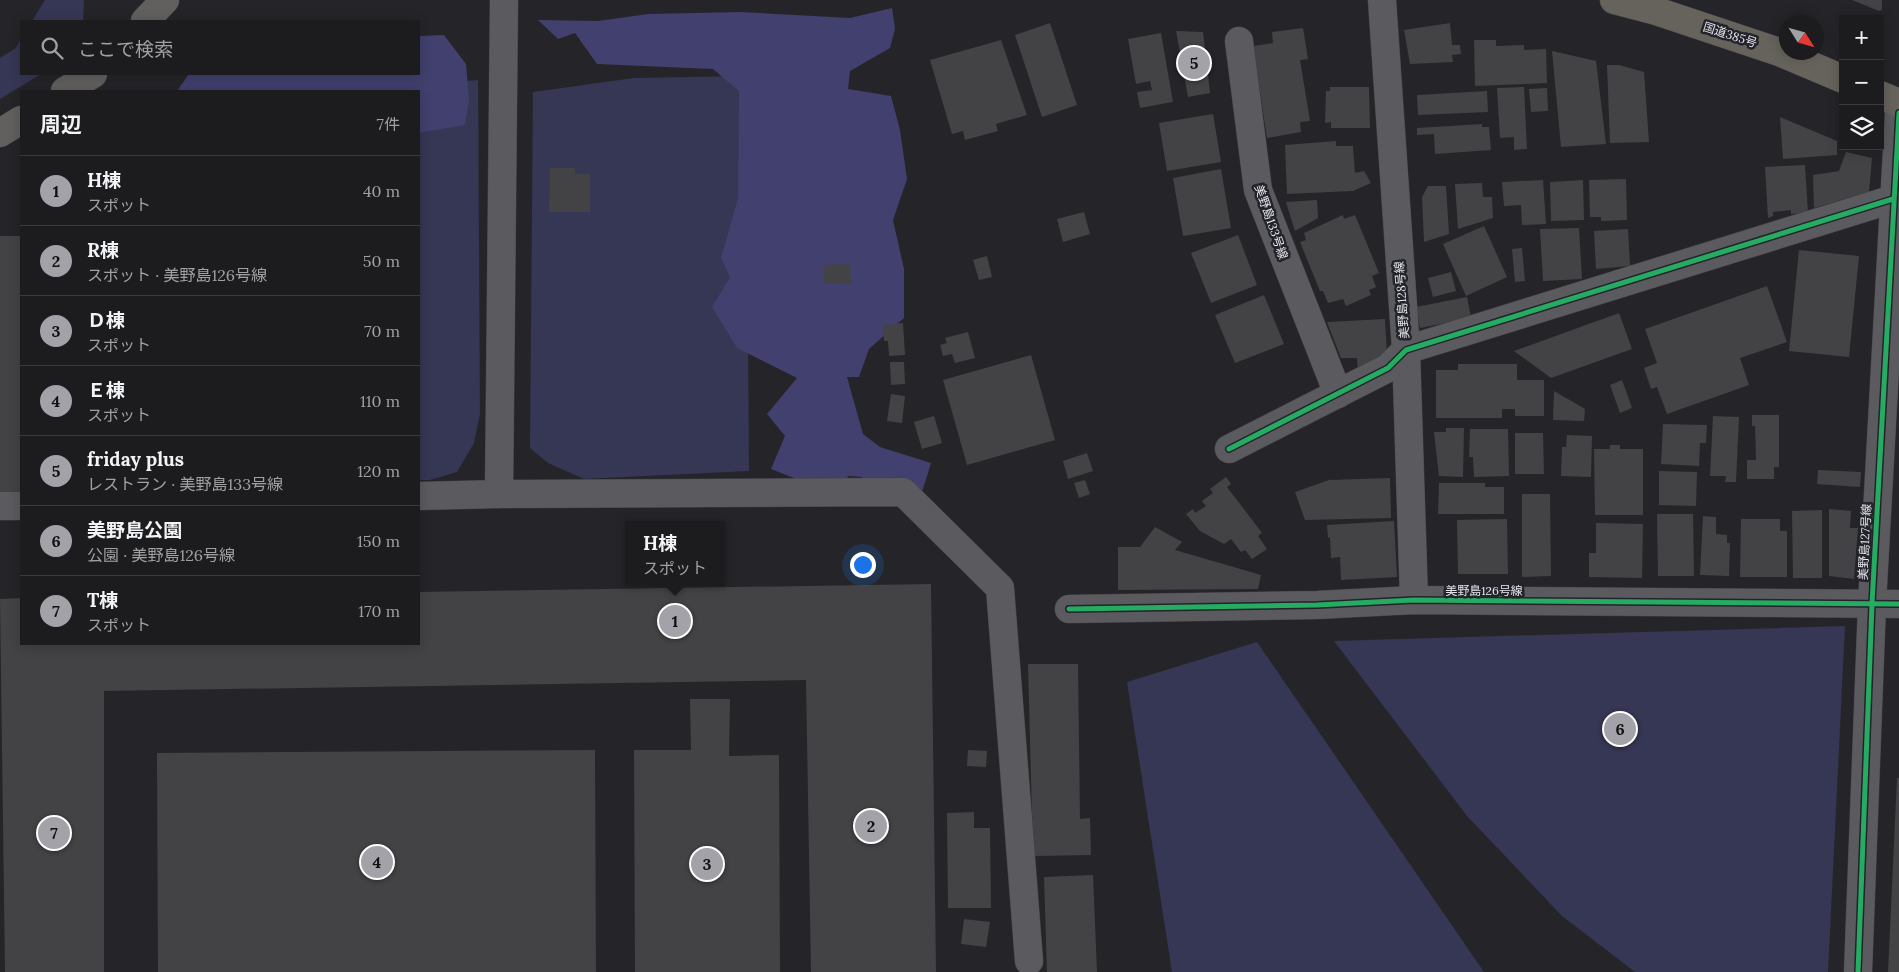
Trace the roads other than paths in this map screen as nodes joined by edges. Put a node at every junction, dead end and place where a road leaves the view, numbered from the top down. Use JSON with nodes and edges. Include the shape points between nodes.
{"nodes":[{"id":1,"x":165,"y":0,"type":"edge"},
{"id":2,"x":504,"y":0,"type":"edge"},
{"id":3,"x":1382,"y":0,"type":"edge"},
{"id":4,"x":1614,"y":0,"type":"edge"},
{"id":5,"x":146,"y":20,"type":"edge"},
{"id":6,"x":1239,"y":41,"type":"dead end"},
{"id":7,"x":91,"y":75,"type":"edge"},
{"id":8,"x":1839,"y":77,"type":"edge"},
{"id":9,"x":67,"y":90,"type":"edge"},
{"id":10,"x":1884,"y":97,"type":"edge"},
{"id":11,"x":1899,"y":103,"type":"edge"},
{"id":12,"x":1899,"y":113,"type":"edge"},
{"id":13,"x":20,"y":121,"type":"edge"},
{"id":14,"x":0,"y":133,"type":"edge"},
{"id":15,"x":1893,"y":199,"type":"junction"},
{"id":16,"x":1406,"y":350,"type":"junction"},
{"id":17,"x":1338,"y":394,"type":"junction"},
{"id":18,"x":1229,"y":449,"type":"dead end"},
{"id":19,"x":499,"y":494,"type":"junction"},
{"id":20,"x":420,"y":496,"type":"edge"},
{"id":21,"x":0,"y":506,"type":"edge"},
{"id":22,"x":20,"y":506,"type":"edge"},
{"id":23,"x":1414,"y":600,"type":"junction"},
{"id":24,"x":1872,"y":604,"type":"junction"},
{"id":25,"x":1899,"y":604,"type":"edge"},
{"id":26,"x":1069,"y":610,"type":"dead end"},
{"id":27,"x":1029,"y":961,"type":"dead end"},
{"id":28,"x":1858,"y":972,"type":"edge"}],
"edges":[{"from":1,"to":5,"type":"main road"},
{"from":2,"to":19,"type":"street"},
{"from":3,"to":16,"type":"street","name":"美野島128号線"},
{"from":4,"to":8,"type":"highway","name":"国道385号","via":[[1779,52]]},
{"from":6,"to":17,"type":"street","name":"美野島133号線","via":[[1258,190]]},
{"from":7,"to":9,"type":"main road"},
{"from":10,"to":11,"type":"highway"},
{"from":12,"to":15,"type":"street","name":"美野島127号線"},
{"from":13,"to":14,"type":"main road"},
{"from":15,"to":16,"type":"street"},
{"from":15,"to":24,"type":"street","name":"美野島127号線"},
{"from":16,"to":17,"type":"street","via":[[1388,368]]},
{"from":16,"to":23,"type":"street","name":"美野島128号線"},
{"from":17,"to":18,"type":"street"},
{"from":19,"to":20,"type":"street"},
{"from":19,"to":27,"type":"street","via":[[903,492],[1000,588]]},
{"from":21,"to":22,"type":"street"},
{"from":23,"to":24,"type":"street","name":"美野島126号線"},
{"from":23,"to":26,"type":"street","name":"美野島126号線"},
{"from":24,"to":25,"type":"street","name":"美野島126号線"},
{"from":24,"to":28,"type":"street","name":"美野島127号線"}]}
